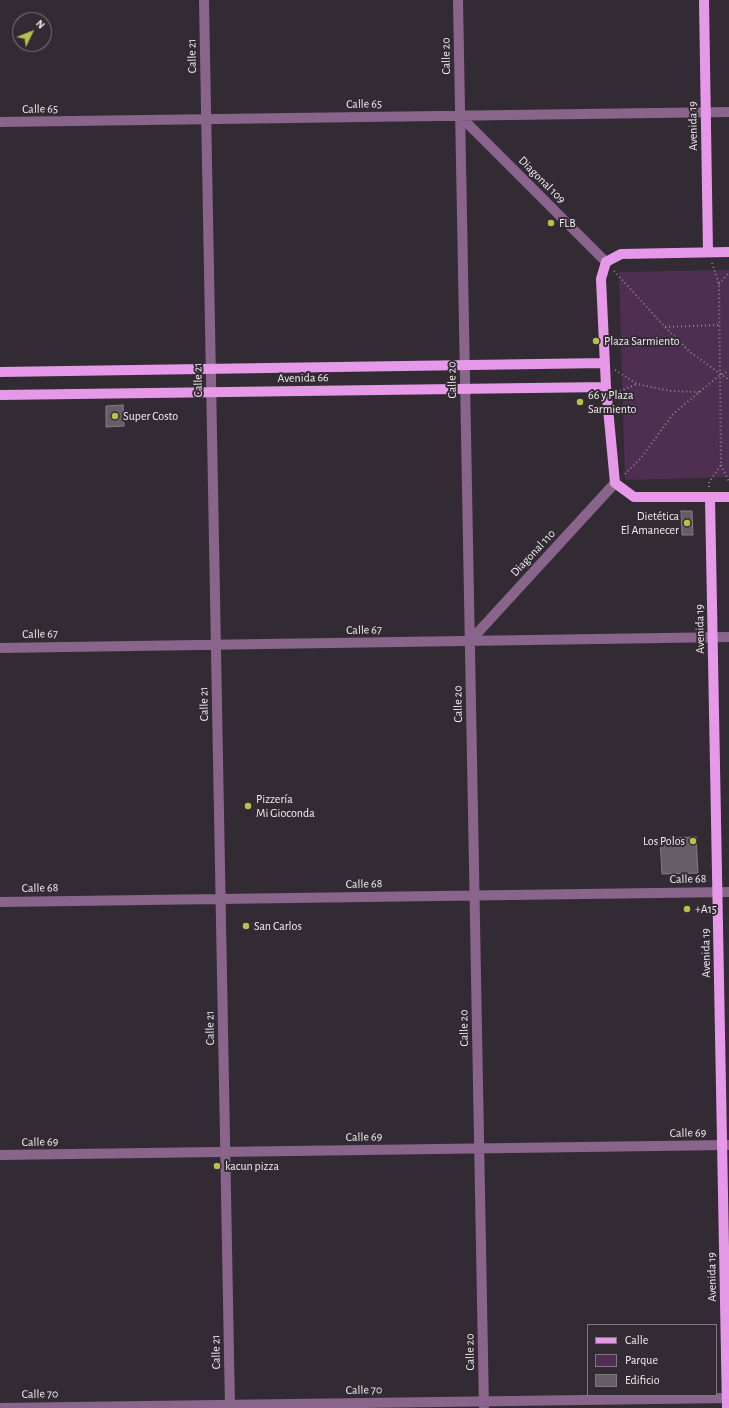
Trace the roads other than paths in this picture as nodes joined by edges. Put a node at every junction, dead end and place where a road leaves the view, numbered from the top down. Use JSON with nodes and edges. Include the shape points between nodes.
{"nodes":[{"id":1,"x":204,"y":0,"type":"edge"},
{"id":2,"x":458,"y":0,"type":"edge"},
{"id":3,"x":704,"y":0,"type":"edge"},
{"id":4,"x":706,"y":112,"type":"junction"},
{"id":5,"x":729,"y":112,"type":"edge"},
{"id":6,"x":460,"y":116,"type":"junction"},
{"id":7,"x":206,"y":119,"type":"junction"},
{"id":8,"x":0,"y":122,"type":"edge"},
{"id":9,"x":708,"y":252,"type":"junction"},
{"id":10,"x":729,"y":252,"type":"edge"},
{"id":11,"x":606,"y":262,"type":"junction"},
{"id":12,"x":605,"y":363,"type":"junction"},
{"id":13,"x":464,"y":365,"type":"junction"},
{"id":14,"x":211,"y":368,"type":"junction"},
{"id":15,"x":0,"y":372,"type":"edge"},
{"id":16,"x":606,"y":387,"type":"junction"},
{"id":17,"x":465,"y":389,"type":"junction"},
{"id":18,"x":211,"y":393,"type":"junction"},
{"id":19,"x":0,"y":395,"type":"edge"},
{"id":20,"x":615,"y":483,"type":"junction"},
{"id":21,"x":729,"y":497,"type":"edge"},
{"id":22,"x":710,"y":498,"type":"junction"},
{"id":23,"x":713,"y":638,"type":"junction"},
{"id":24,"x":729,"y":638,"type":"edge"},
{"id":25,"x":470,"y":641,"type":"junction"},
{"id":26,"x":216,"y":645,"type":"junction"},
{"id":27,"x":0,"y":648,"type":"edge"},
{"id":28,"x":717,"y":892,"type":"junction"},
{"id":29,"x":729,"y":892,"type":"edge"},
{"id":30,"x":474,"y":895,"type":"junction"},
{"id":31,"x":220,"y":899,"type":"junction"},
{"id":32,"x":0,"y":902,"type":"edge"},
{"id":33,"x":726,"y":1145,"type":"edge"},
{"id":34,"x":479,"y":1148,"type":"junction"},
{"id":35,"x":225,"y":1152,"type":"junction"},
{"id":36,"x":0,"y":1155,"type":"edge"},
{"id":37,"x":728,"y":1401,"type":"edge"},
{"id":38,"x":484,"y":1405,"type":"edge"},
{"id":39,"x":230,"y":1406,"type":"edge"},
{"id":40,"x":0,"y":1408,"type":"edge"}],
"edges":[{"from":1,"to":7,"type":"street","name":"Calle 21"},
{"from":2,"to":6,"type":"street","name":"Calle 20"},
{"from":3,"to":4,"type":"main road","name":"Avenida 19"},
{"from":4,"to":5,"type":"street","name":"Calle 65"},
{"from":4,"to":6,"type":"street","name":"Calle 65"},
{"from":4,"to":9,"type":"main road","name":"Avenida 19"},
{"from":6,"to":7,"type":"street","name":"Calle 65"},
{"from":6,"to":11,"type":"street","name":"Diagonal 109"},
{"from":6,"to":13,"type":"street","name":"Calle 20"},
{"from":7,"to":8,"type":"street","name":"Calle 65"},
{"from":7,"to":14,"type":"street","name":"Calle 21"},
{"from":9,"to":10,"type":"main road"},
{"from":9,"to":11,"type":"main road","via":[[621,254]]},
{"from":11,"to":12,"type":"main road","via":[[601,279]]},
{"from":12,"to":13,"type":"main road","name":"Avenida 66"},
{"from":12,"to":16,"type":"main road"},
{"from":13,"to":14,"type":"main road","name":"Avenida 66"},
{"from":13,"to":17,"type":"street","name":"Calle 20"},
{"from":14,"to":15,"type":"main road","name":"Avenida 66"},
{"from":14,"to":18,"type":"street","name":"Calle 21"},
{"from":16,"to":17,"type":"main road","name":"Avenida 66"},
{"from":16,"to":20,"type":"main road"},
{"from":17,"to":18,"type":"main road","name":"Avenida 66"},
{"from":17,"to":25,"type":"street","name":"Calle 20"},
{"from":18,"to":19,"type":"main road","name":"Avenida 66"},
{"from":18,"to":26,"type":"street","name":"Calle 21"},
{"from":20,"to":22,"type":"main road","via":[[634,497]]},
{"from":20,"to":25,"type":"street","name":"Diagonal 110"},
{"from":21,"to":22,"type":"main road"},
{"from":22,"to":23,"type":"main road","name":"Avenida 19"},
{"from":23,"to":24,"type":"street","name":"Calle 67"},
{"from":23,"to":25,"type":"street","name":"Calle 67"},
{"from":23,"to":28,"type":"main road","name":"Avenida 19"},
{"from":25,"to":26,"type":"street","name":"Calle 67"},
{"from":25,"to":30,"type":"street","name":"Calle 20"},
{"from":26,"to":27,"type":"street","name":"Calle 67"},
{"from":26,"to":31,"type":"street","name":"Calle 21"},
{"from":28,"to":29,"type":"street","name":"Calle 68"},
{"from":28,"to":30,"type":"street","name":"Calle 68"},
{"from":28,"to":33,"type":"main road","name":"Avenida 19"},
{"from":30,"to":31,"type":"street","name":"Calle 68"},
{"from":30,"to":34,"type":"street","name":"Calle 20"},
{"from":31,"to":32,"type":"street","name":"Calle 68"},
{"from":31,"to":35,"type":"street","name":"Calle 21"},
{"from":33,"to":34,"type":"street","name":"Calle 69"},
{"from":33,"to":37,"type":"main road","name":"Avenida 19"},
{"from":34,"to":35,"type":"street","name":"Calle 69"},
{"from":34,"to":38,"type":"street","name":"Calle 20"},
{"from":35,"to":36,"type":"street","name":"Calle 69"},
{"from":35,"to":39,"type":"street","name":"Calle 21"},
{"from":37,"to":38,"type":"street","name":"Calle 70"},
{"from":38,"to":39,"type":"street","name":"Calle 70"},
{"from":39,"to":40,"type":"street","name":"Calle 70"}]}
